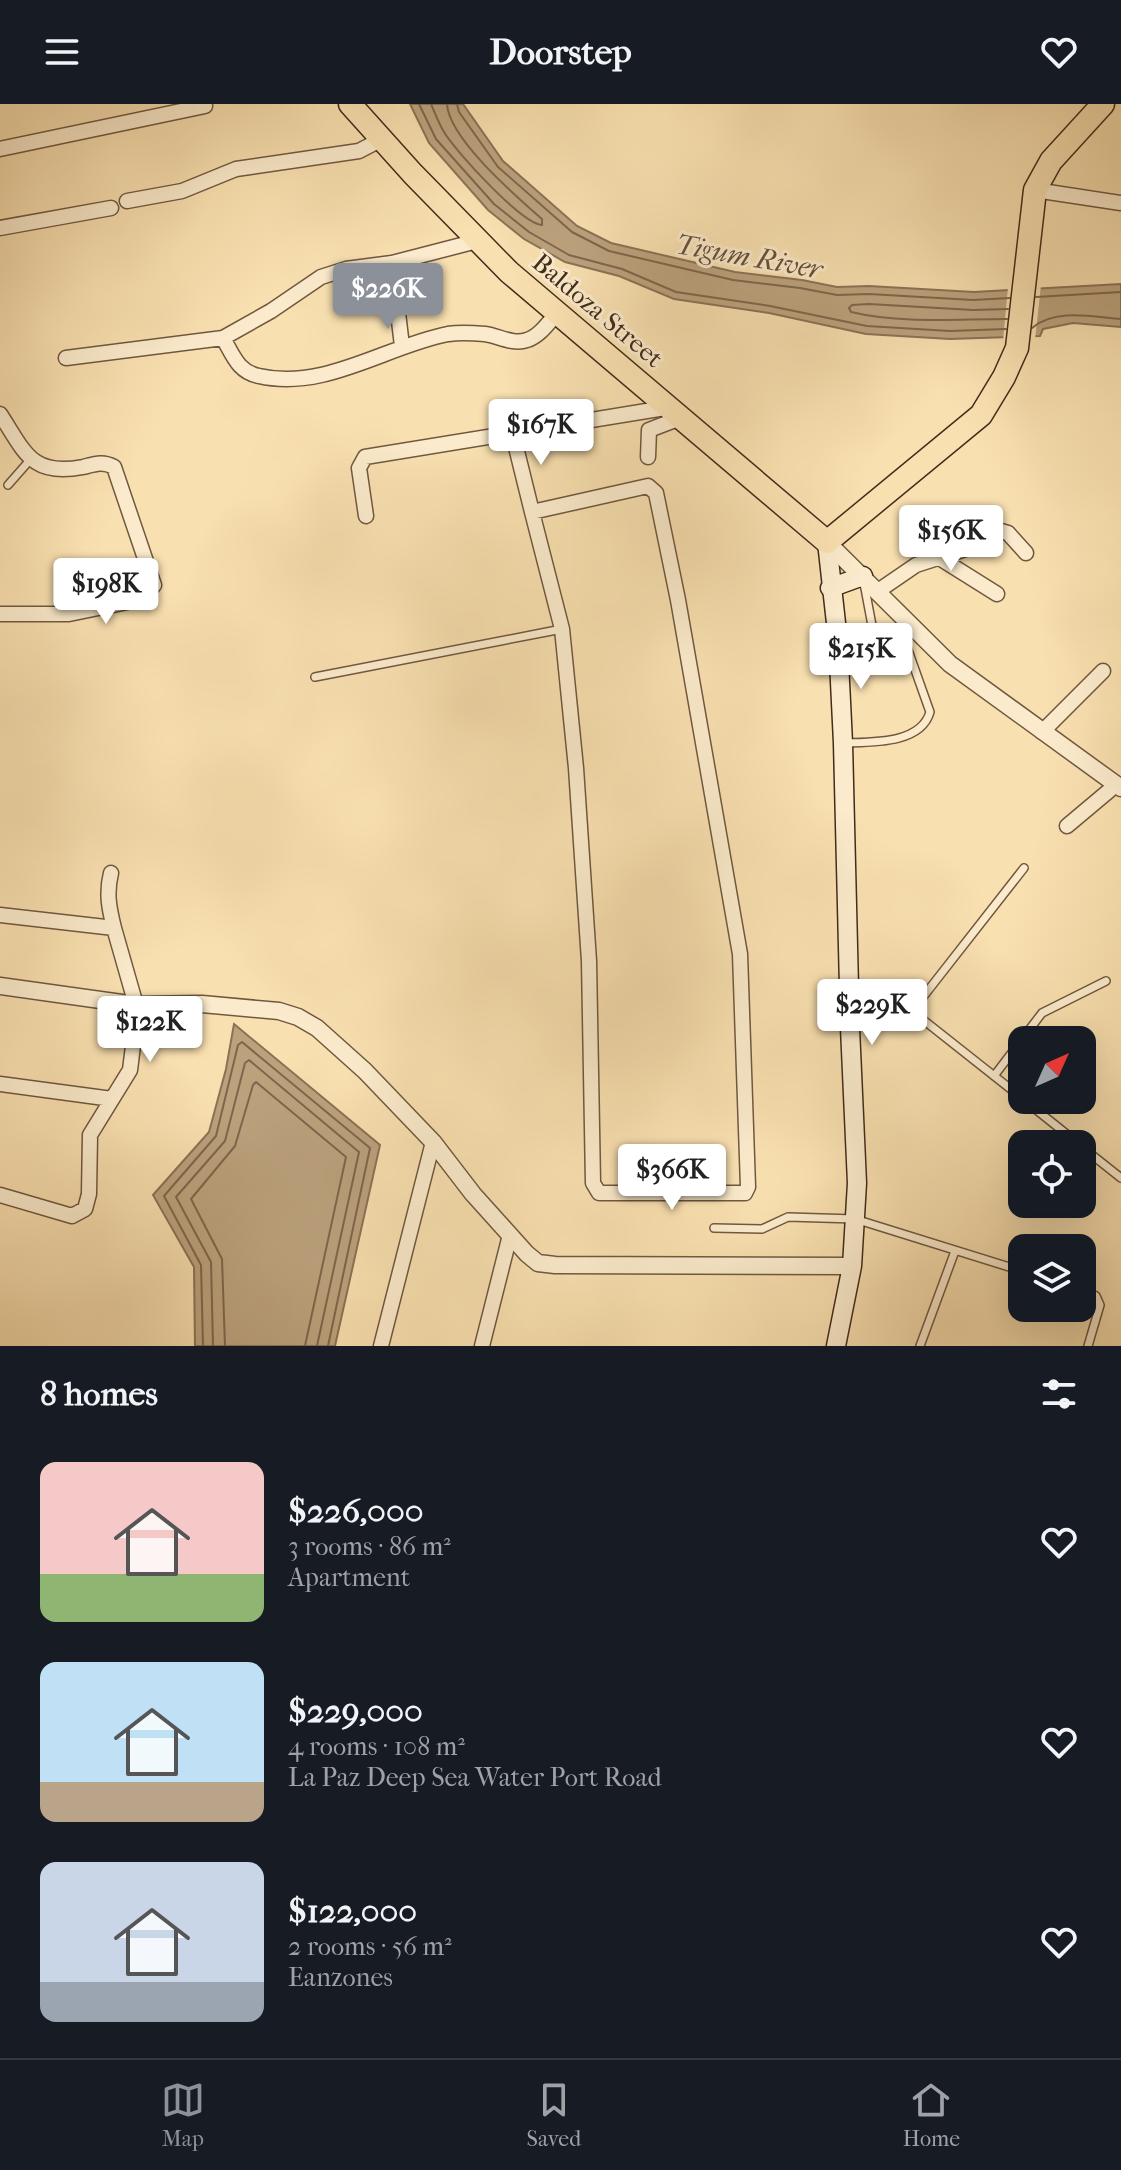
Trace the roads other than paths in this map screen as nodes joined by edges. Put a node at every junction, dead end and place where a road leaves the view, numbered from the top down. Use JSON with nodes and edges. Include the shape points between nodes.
{"nodes":[{"id":1,"x":350,"y":104,"type":"edge"},
{"id":2,"x":1103,"y":104,"type":"edge"},
{"id":3,"x":205,"y":106,"type":"dead end"},
{"id":4,"x":382,"y":139,"type":"junction"},
{"id":5,"x":0,"y":149,"type":"edge"},
{"id":6,"x":1034,"y":196,"type":"junction"},
{"id":7,"x":127,"y":201,"type":"dead end"},
{"id":8,"x":1121,"y":203,"type":"edge"},
{"id":9,"x":111,"y":208,"type":"dead end"},
{"id":10,"x":0,"y":228,"type":"edge"},
{"id":11,"x":477,"y":241,"type":"junction"},
{"id":12,"x":392,"y":263,"type":"junction"},
{"id":13,"x":558,"y":312,"type":"junction"},
{"id":14,"x":223,"y":338,"type":"junction"},
{"id":15,"x":402,"y":346,"type":"junction"},
{"id":16,"x":66,"y":358,"type":"dead end"},
{"id":17,"x":677,"y":412,"type":"junction"},
{"id":18,"x":0,"y":414,"type":"edge"},
{"id":19,"x":512,"y":431,"type":"junction"},
{"id":20,"x":648,"y":457,"type":"dead end"},
{"id":21,"x":30,"y":460,"type":"junction"},
{"id":22,"x":8,"y":485,"type":"dead end"},
{"id":23,"x":532,"y":512,"type":"junction"},
{"id":24,"x":366,"y":516,"type":"dead end"},
{"id":25,"x":827,"y":542,"type":"junction"},
{"id":26,"x":1026,"y":553,"type":"dead end"},
{"id":27,"x":938,"y":557,"type":"junction"},
{"id":28,"x":863,"y":576,"type":"junction"},
{"id":29,"x":830,"y":588,"type":"junction"},
{"id":30,"x":878,"y":591,"type":"junction"},
{"id":31,"x":997,"y":594,"type":"dead end"},
{"id":32,"x":0,"y":614,"type":"edge"},
{"id":33,"x":562,"y":629,"type":"junction"},
{"id":34,"x":874,"y":636,"type":"junction"},
{"id":35,"x":838,"y":641,"type":"junction"},
{"id":36,"x":1103,"y":671,"type":"dead end"},
{"id":37,"x":315,"y":677,"type":"dead end"},
{"id":38,"x":1042,"y":732,"type":"junction"},
{"id":39,"x":843,"y":743,"type":"junction"},
{"id":40,"x":1119,"y":786,"type":"edge"},
{"id":41,"x":1067,"y":826,"type":"dead end"},
{"id":42,"x":1024,"y":868,"type":"dead end"},
{"id":43,"x":111,"y":873,"type":"dead end"},
{"id":44,"x":0,"y":915,"type":"edge"},
{"id":45,"x":114,"y":928,"type":"junction"},
{"id":46,"x":1106,"y":981,"type":"dead end"},
{"id":47,"x":0,"y":986,"type":"edge"},
{"id":48,"x":136,"y":1005,"type":"junction"},
{"id":49,"x":912,"y":1011,"type":"junction"},
{"id":50,"x":850,"y":1028,"type":"junction"},
{"id":51,"x":994,"y":1076,"type":"junction"},
{"id":52,"x":0,"y":1084,"type":"edge"},
{"id":53,"x":1008,"y":1087,"type":"edge"},
{"id":54,"x":112,"y":1099,"type":"junction"},
{"id":55,"x":1042,"y":1114,"type":"edge"},
{"id":56,"x":1061,"y":1130,"type":"edge"},
{"id":57,"x":433,"y":1142,"type":"junction"},
{"id":58,"x":1096,"y":1158,"type":"edge"},
{"id":59,"x":1121,"y":1178,"type":"edge"},
{"id":60,"x":0,"y":1195,"type":"edge"},
{"id":61,"x":855,"y":1219,"type":"junction"},
{"id":62,"x":714,"y":1228,"type":"dead end"},
{"id":63,"x":510,"y":1235,"type":"junction"},
{"id":64,"x":955,"y":1251,"type":"junction"},
{"id":65,"x":852,"y":1266,"type":"junction"},
{"id":66,"x":1008,"y":1267,"type":"edge"},
{"id":67,"x":1096,"y":1296,"type":"edge"},
{"id":68,"x":1096,"y":1319,"type":"edge"},
{"id":69,"x":1095,"y":1322,"type":"edge"},
{"id":70,"x":381,"y":1346,"type":"edge"},
{"id":71,"x":482,"y":1346,"type":"edge"},
{"id":72,"x":836,"y":1346,"type":"edge"},
{"id":73,"x":920,"y":1346,"type":"edge"},
{"id":74,"x":1088,"y":1346,"type":"edge"}],
"edges":[{"from":1,"to":4,"type":"main road","name":"Baldoza Street"},
{"from":2,"to":6,"type":"main road","via":[[1051,161]]},
{"from":3,"to":5,"type":"street"},
{"from":4,"to":7,"type":"street","via":[[359,151],[236,169],[182,191]]},
{"from":4,"to":11,"type":"main road","name":"Baldoza Street"},
{"from":6,"to":8,"type":"street"},
{"from":6,"to":25,"type":"main road","via":[[1017,348],[1004,377],[981,415]]},
{"from":9,"to":10,"type":"street"},
{"from":11,"to":12,"type":"street"},
{"from":11,"to":13,"type":"main road","name":"Baldoza Street"},
{"from":12,"to":14,"type":"street","via":[[321,277]]},
{"from":12,"to":15,"type":"street"},
{"from":13,"to":15,"type":"street","via":[[535,337],[522,342],[459,333]]},
{"from":13,"to":17,"type":"main road","name":"Baldoza Street"},
{"from":14,"to":15,"type":"street","via":[[245,371],[289,379],[326,375]]},
{"from":14,"to":16,"type":"street"},
{"from":17,"to":19,"type":"street"},
{"from":17,"to":20,"type":"street","via":[[649,430]]},
{"from":17,"to":25,"type":"main road","name":"Baldoza Street"},
{"from":18,"to":21,"type":"street"},
{"from":19,"to":23,"type":"street"},
{"from":19,"to":24,"type":"street","via":[[365,457],[359,468]]},
{"from":21,"to":22,"type":"lane"},
{"from":21,"to":32,"type":"street","via":[[42,468],[68,470],[104,463],[114,467],[154,585],[142,599],[69,614]]},
{"from":23,"to":33,"type":"street"},
{"from":23,"to":33,"type":"street","via":[[648,486],[656,493],[740,954],[745,1193],[599,1193],[593,1183],[589,961]]},
{"from":25,"to":28,"type":"street"},
{"from":25,"to":29,"type":"main road"},
{"from":26,"to":27,"type":"street","via":[[1001,531]]},
{"from":27,"to":30,"type":"street"},
{"from":27,"to":31,"type":"street"},
{"from":28,"to":29,"type":"main road"},
{"from":28,"to":30,"type":"street"},
{"from":28,"to":34,"type":"lane"},
{"from":29,"to":35,"type":"main road"},
{"from":30,"to":38,"type":"street","via":[[950,664]]},
{"from":33,"to":37,"type":"lane"},
{"from":34,"to":35,"type":"lane"},
{"from":34,"to":39,"type":"lane","via":[[898,629],[903,636],[930,712],[928,720],[903,737]]},
{"from":35,"to":39,"type":"main road"},
{"from":36,"to":38,"type":"street"},
{"from":38,"to":40,"type":"street"},
{"from":39,"to":50,"type":"main road"},
{"from":40,"to":41,"type":"street"},
{"from":42,"to":49,"type":"lane"},
{"from":43,"to":45,"type":"street","via":[[107,889]]},
{"from":44,"to":45,"type":"street"},
{"from":45,"to":48,"type":"street"},
{"from":46,"to":51,"type":"lane","via":[[1042,1013]]},
{"from":47,"to":48,"type":"street"},
{"from":48,"to":54,"type":"street","via":[[130,1070]]},
{"from":48,"to":57,"type":"street","via":[[202,1004],[298,1017],[365,1071]]},
{"from":49,"to":50,"type":"lane"},
{"from":49,"to":51,"type":"lane"},
{"from":50,"to":61,"type":"main road"},
{"from":51,"to":53,"type":"lane"},
{"from":52,"to":54,"type":"street"},
{"from":54,"to":60,"type":"street","via":[[90,1135],[85,1209],[72,1216]]},
{"from":55,"to":56,"type":"lane"},
{"from":57,"to":63,"type":"street"},
{"from":57,"to":70,"type":"street"},
{"from":58,"to":59,"type":"lane"},
{"from":61,"to":62,"type":"lane","via":[[788,1217],[762,1229]]},
{"from":61,"to":64,"type":"lane"},
{"from":61,"to":65,"type":"main road"},
{"from":63,"to":65,"type":"street","via":[[538,1263],[555,1265]]},
{"from":63,"to":71,"type":"street"},
{"from":64,"to":66,"type":"lane"},
{"from":64,"to":73,"type":"lane"},
{"from":65,"to":72,"type":"main road"},
{"from":67,"to":68,"type":"lane"},
{"from":69,"to":74,"type":"lane"}]}
